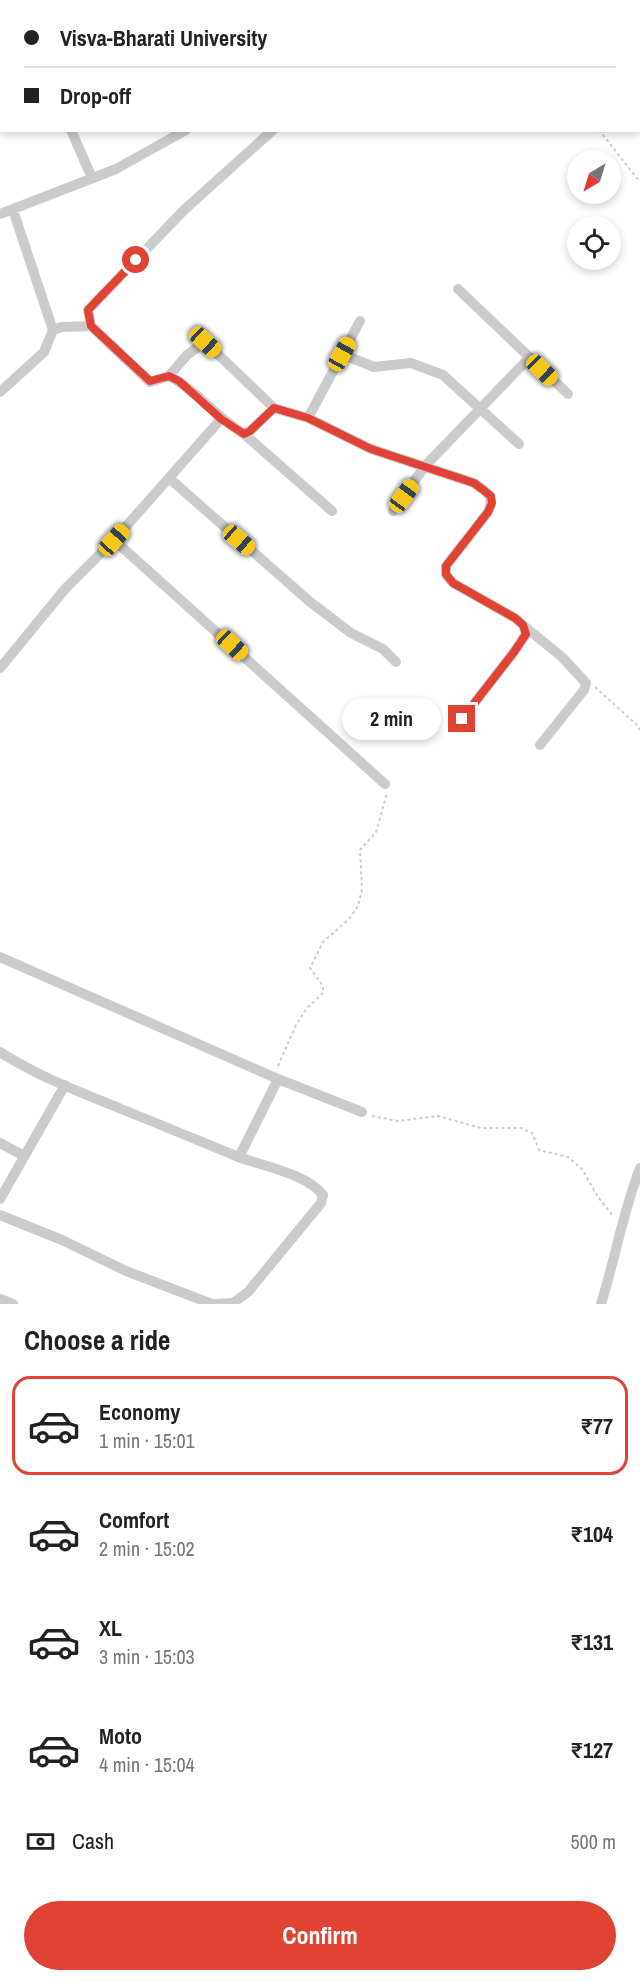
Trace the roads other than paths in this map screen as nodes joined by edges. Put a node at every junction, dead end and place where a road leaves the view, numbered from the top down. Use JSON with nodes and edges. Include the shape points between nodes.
{"nodes":[{"id":1,"x":72,"y":132,"type":"edge"},
{"id":2,"x":182,"y":132,"type":"edge"},
{"id":3,"x":271,"y":132,"type":"edge"},
{"id":4,"x":92,"y":178,"type":"junction"},
{"id":5,"x":13,"y":210,"type":"junction"},
{"id":6,"x":0,"y":214,"type":"edge"},
{"id":7,"x":458,"y":289,"type":"dead end"},
{"id":8,"x":360,"y":321,"type":"dead end"},
{"id":9,"x":91,"y":326,"type":"junction"},
{"id":10,"x":52,"y":330,"type":"junction"},
{"id":11,"x":342,"y":354,"type":"junction"},
{"id":12,"x":530,"y":357,"type":"junction"},
{"id":13,"x":169,"y":376,"type":"junction"},
{"id":14,"x":0,"y":392,"type":"edge"},
{"id":15,"x":568,"y":394,"type":"dead end"},
{"id":16,"x":274,"y":408,"type":"junction"},
{"id":17,"x":482,"y":409,"type":"junction"},
{"id":18,"x":308,"y":418,"type":"junction"},
{"id":19,"x":221,"y":419,"type":"junction"},
{"id":20,"x":244,"y":434,"type":"junction"},
{"id":21,"x":519,"y":444,"type":"dead end"},
{"id":22,"x":425,"y":466,"type":"junction"},
{"id":23,"x":169,"y":478,"type":"junction"},
{"id":24,"x":332,"y":511,"type":"dead end"},
{"id":25,"x":393,"y":511,"type":"dead end"},
{"id":26,"x":114,"y":540,"type":"junction"},
{"id":27,"x":523,"y":625,"type":"junction"},
{"id":28,"x":396,"y":662,"type":"dead end"},
{"id":29,"x":0,"y":668,"type":"edge"},
{"id":30,"x":462,"y":719,"type":"dead end"},
{"id":31,"x":540,"y":745,"type":"dead end"},
{"id":32,"x":386,"y":784,"type":"road end"},
{"id":33,"x":0,"y":957,"type":"edge"},
{"id":34,"x":0,"y":1052,"type":"edge"},
{"id":35,"x":275,"y":1078,"type":"junction"},
{"id":36,"x":65,"y":1085,"type":"junction"},
{"id":37,"x":362,"y":1112,"type":"road end"},
{"id":38,"x":0,"y":1143,"type":"edge"},
{"id":39,"x":24,"y":1156,"type":"junction"},
{"id":40,"x":239,"y":1157,"type":"junction"},
{"id":41,"x":640,"y":1168,"type":"edge"},
{"id":42,"x":0,"y":1199,"type":"edge"},
{"id":43,"x":0,"y":1215,"type":"edge"},
{"id":44,"x":0,"y":1299,"type":"edge"},
{"id":45,"x":13,"y":1304,"type":"edge"},
{"id":46,"x":212,"y":1304,"type":"edge"},
{"id":47,"x":216,"y":1304,"type":"edge"},
{"id":48,"x":601,"y":1304,"type":"edge"}],
"edges":[{"from":1,"to":4,"type":"street"},
{"from":2,"to":4,"type":"street"},
{"from":3,"to":9,"type":"street","via":[[184,210],[88,310]]},
{"from":4,"to":5,"type":"street"},
{"from":5,"to":6,"type":"street"},
{"from":5,"to":10,"type":"street"},
{"from":7,"to":12,"type":"street"},
{"from":8,"to":11,"type":"street"},
{"from":9,"to":10,"type":"street"},
{"from":9,"to":13,"type":"street","via":[[150,381]]},
{"from":10,"to":14,"type":"street","via":[[44,351]]},
{"from":11,"to":17,"type":"street","via":[[374,367],[411,363],[433,370],[455,383]]},
{"from":11,"to":18,"type":"street"},
{"from":12,"to":15,"type":"street"},
{"from":12,"to":17,"type":"street"},
{"from":13,"to":16,"type":"street","via":[[205,342]]},
{"from":13,"to":19,"type":"street"},
{"from":16,"to":18,"type":"street"},
{"from":16,"to":20,"type":"street"},
{"from":17,"to":21,"type":"street"},
{"from":17,"to":22,"type":"street"},
{"from":18,"to":22,"type":"street","via":[[371,449]]},
{"from":19,"to":20,"type":"street"},
{"from":19,"to":23,"type":"street"},
{"from":20,"to":24,"type":"street"},
{"from":22,"to":25,"type":"street"},
{"from":22,"to":27,"type":"street","via":[[474,483],[491,496],[488,512],[446,566],[446,574],[453,583]]},
{"from":23,"to":26,"type":"street"},
{"from":23,"to":28,"type":"street","via":[[309,602],[351,633],[383,649]]},
{"from":26,"to":29,"type":"street","via":[[66,589]]},
{"from":26,"to":32,"type":"street"},
{"from":27,"to":30,"type":"street","via":[[523,640]]},
{"from":27,"to":31,"type":"street","via":[[586,683]]},
{"from":33,"to":35,"type":"street"},
{"from":34,"to":36,"type":"street"},
{"from":35,"to":37,"type":"street"},
{"from":35,"to":40,"type":"street"},
{"from":36,"to":39,"type":"street"},
{"from":36,"to":40,"type":"street"},
{"from":38,"to":39,"type":"street"},
{"from":39,"to":42,"type":"street"},
{"from":40,"to":47,"type":"street","via":[[303,1179],[323,1195],[321,1203],[248,1292],[233,1303]]},
{"from":41,"to":48,"type":"street"},
{"from":43,"to":46,"type":"street"},
{"from":44,"to":45,"type":"street"}]}
